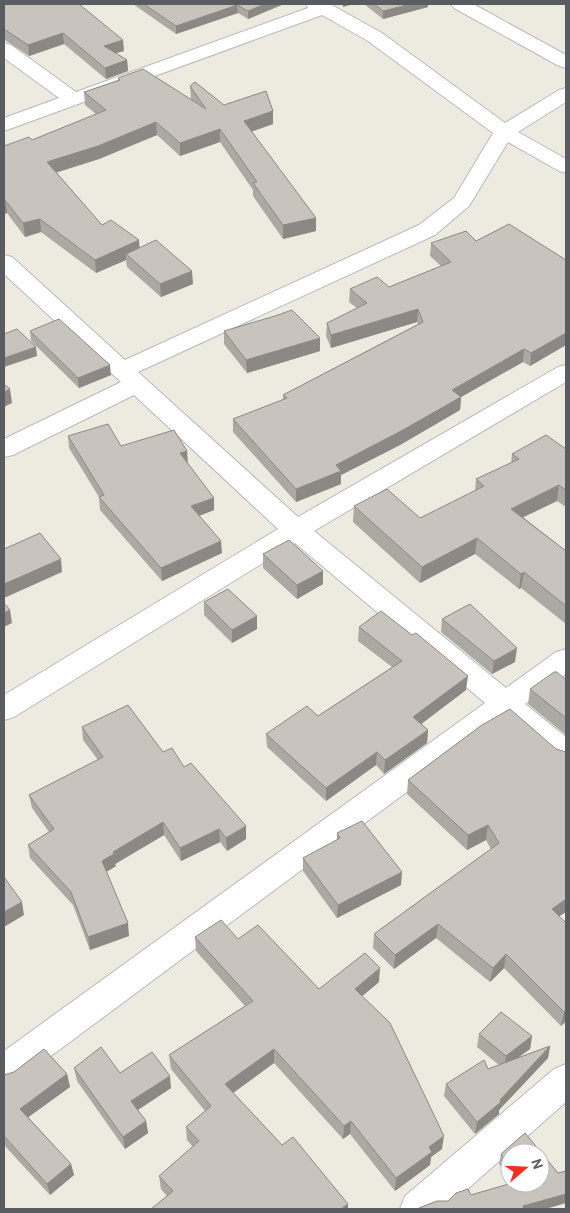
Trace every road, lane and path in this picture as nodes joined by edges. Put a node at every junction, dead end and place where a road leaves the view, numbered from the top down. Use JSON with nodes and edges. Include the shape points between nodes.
{"nodes":[{"id":1,"x":460,"y":4,"type":"edge"},
{"id":2,"x":320,"y":6,"type":"edge"},
{"id":3,"x":4,"y":49,"type":"edge"},
{"id":4,"x":566,"y":62,"type":"edge"},
{"id":5,"x":566,"y":94,"type":"edge"},
{"id":6,"x":73,"y":99,"type":"junction"},
{"id":7,"x":4,"y":124,"type":"edge"},
{"id":8,"x":504,"y":132,"type":"junction"},
{"id":9,"x":566,"y":167,"type":"edge"},
{"id":10,"x":5,"y":265,"type":"edge"},
{"id":11,"x":566,"y":372,"type":"edge"},
{"id":12,"x":129,"y":377,"type":"junction"},
{"id":13,"x":4,"y":449,"type":"edge"},
{"id":14,"x":296,"y":530,"type":"junction"},
{"id":15,"x":566,"y":659,"type":"edge"},
{"id":16,"x":505,"y":703,"type":"junction"},
{"id":17,"x":4,"y":709,"type":"edge"},
{"id":18,"x":566,"y":754,"type":"edge"},
{"id":19,"x":4,"y":1071,"type":"edge"},
{"id":20,"x":566,"y":1080,"type":"edge"},
{"id":21,"x":418,"y":1209,"type":"edge"}],
"edges":[{"from":1,"to":4,"type":"street"},
{"from":2,"to":6,"type":"street"},
{"from":2,"to":8,"type":"street","via":[[375,37]]},
{"from":3,"to":6,"type":"street"},
{"from":5,"to":8,"type":"street"},
{"from":6,"to":7,"type":"street"},
{"from":8,"to":9,"type":"street"},
{"from":8,"to":12,"type":"street","via":[[462,202],[427,230]]},
{"from":10,"to":12,"type":"street"},
{"from":11,"to":14,"type":"street"},
{"from":12,"to":13,"type":"street"},
{"from":12,"to":14,"type":"street"},
{"from":14,"to":16,"type":"street"},
{"from":14,"to":17,"type":"street"},
{"from":15,"to":16,"type":"street"},
{"from":16,"to":18,"type":"street"},
{"from":16,"to":19,"type":"street"},
{"from":20,"to":21,"type":"street"}]}
